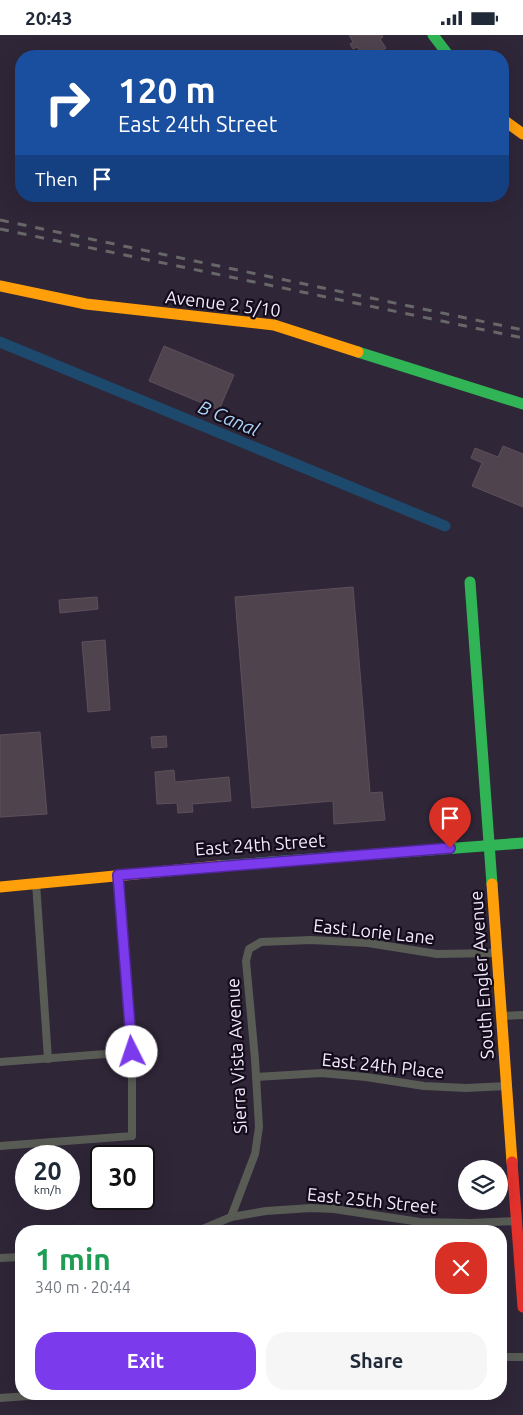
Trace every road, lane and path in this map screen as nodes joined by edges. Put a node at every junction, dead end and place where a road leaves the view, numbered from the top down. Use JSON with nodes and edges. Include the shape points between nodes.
{"nodes":[{"id":1,"x":433,"y":35,"type":"edge"},
{"id":2,"x":444,"y":50,"type":"edge"},
{"id":3,"x":509,"y":124,"type":"edge"},
{"id":4,"x":523,"y":134,"type":"edge"},
{"id":5,"x":0,"y":286,"type":"edge"},
{"id":6,"x":523,"y":404,"type":"edge"},
{"id":7,"x":470,"y":582,"type":"dead end"},
{"id":8,"x":523,"y":843,"type":"edge"},
{"id":9,"x":490,"y":845,"type":"junction"},
{"id":10,"x":118,"y":875,"type":"junction"},
{"id":11,"x":36,"y":883,"type":"junction"},
{"id":12,"x":0,"y":887,"type":"edge"},
{"id":13,"x":250,"y":949,"type":"joint"},
{"id":14,"x":497,"y":953,"type":"junction"},
{"id":15,"x":523,"y":1015,"type":"edge"},
{"id":16,"x":502,"y":1016,"type":"junction"},
{"id":17,"x":132,"y":1052,"type":"junction"},
{"id":18,"x":48,"y":1059,"type":"junction"},
{"id":19,"x":0,"y":1062,"type":"edge"},
{"id":20,"x":256,"y":1077,"type":"junction"},
{"id":21,"x":507,"y":1086,"type":"junction"},
{"id":22,"x":0,"y":1146,"type":"edge"},
{"id":23,"x":230,"y":1217,"type":"junction"},
{"id":24,"x":517,"y":1221,"type":"junction"},
{"id":25,"x":212,"y":1225,"type":"edge"},
{"id":26,"x":15,"y":1257,"type":"edge"},
{"id":27,"x":0,"y":1258,"type":"edge"},
{"id":28,"x":523,"y":1307,"type":"edge"},
{"id":29,"x":507,"y":1357,"type":"edge"},
{"id":30,"x":523,"y":1357,"type":"edge"},
{"id":31,"x":15,"y":1398,"type":"edge"},
{"id":32,"x":0,"y":1399,"type":"edge"}],
"edges":[{"from":1,"to":2,"type":"street"},
{"from":3,"to":4,"type":"street"},
{"from":5,"to":6,"type":"street","name":"Avenue 2 5/10","via":[[86,304],[274,325]]},
{"from":7,"to":9,"type":"street","name":"South Engler Avenue"},
{"from":8,"to":9,"type":"street","name":"East 24th Street"},
{"from":9,"to":10,"type":"street","name":"East 24th Street"},
{"from":9,"to":14,"type":"street","name":"South Engler Avenue"},
{"from":10,"to":11,"type":"street","name":"East 24th Street"},
{"from":10,"to":17,"type":"street"},
{"from":11,"to":12,"type":"street","name":"East 24th Street"},
{"from":11,"to":18,"type":"street"},
{"from":13,"to":14,"type":"street","name":"East Lorie Lane","via":[[261,942],[311,940],[368,943],[437,954]]},
{"from":13,"to":20,"type":"street","name":"Sierra Vista Avenue","via":[[246,961]]},
{"from":14,"to":16,"type":"street","name":"South Engler Avenue"},
{"from":15,"to":16,"type":"street"},
{"from":16,"to":21,"type":"street","name":"South Engler Avenue"},
{"from":17,"to":18,"type":"street"},
{"from":17,"to":22,"type":"street","via":[[132,1136]]},
{"from":18,"to":19,"type":"street"},
{"from":20,"to":21,"type":"street","name":"East 24th Place","via":[[321,1073],[424,1087]]},
{"from":20,"to":23,"type":"street","name":"Sierra Vista Avenue","via":[[259,1127],[255,1154]]},
{"from":21,"to":24,"type":"street","name":"South Engler Avenue"},
{"from":23,"to":24,"type":"street","name":"East 25th Street","via":[[311,1208],[420,1222]]},
{"from":23,"to":25,"type":"street","name":"East 25th Street"},
{"from":24,"to":28,"type":"street","name":"South Engler Avenue"},
{"from":26,"to":27,"type":"street"},
{"from":29,"to":30,"type":"street"},
{"from":31,"to":32,"type":"street"}]}
